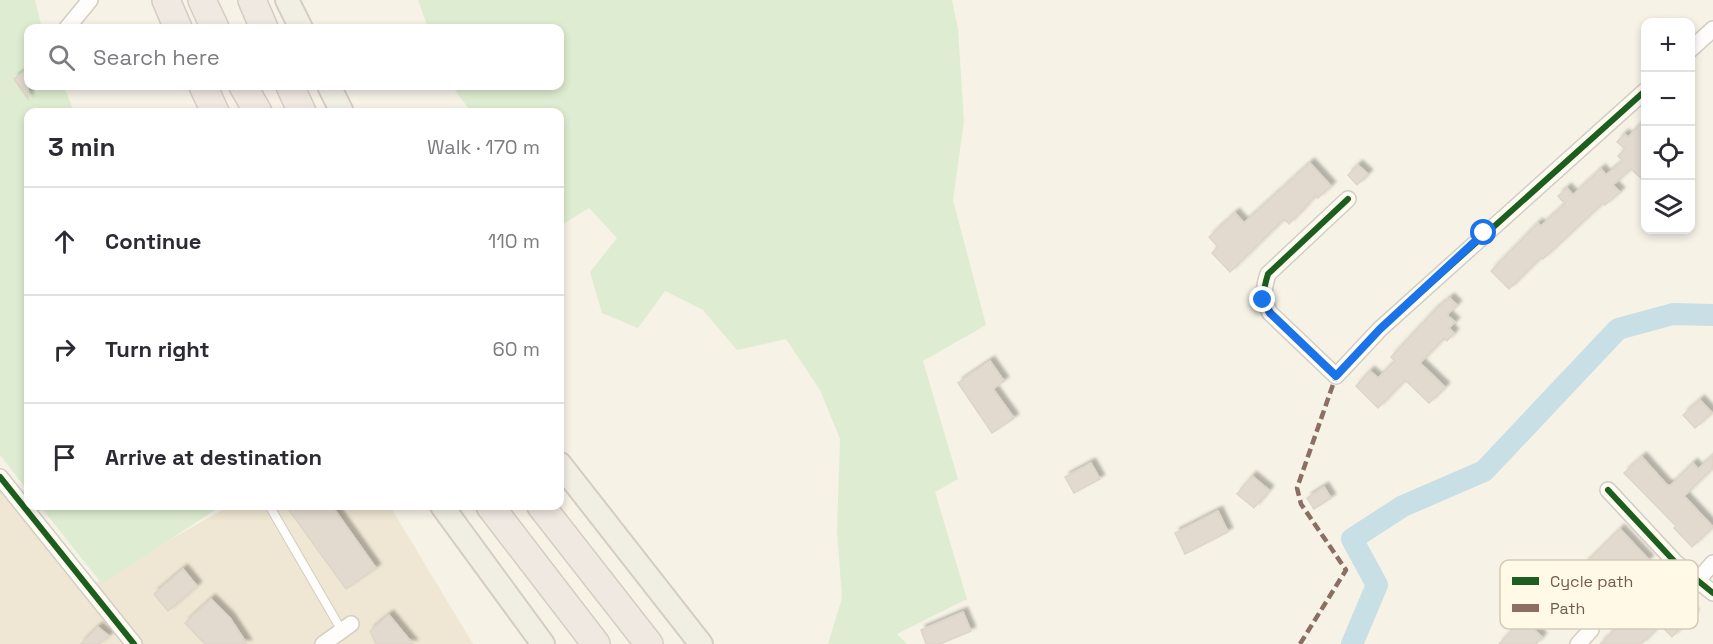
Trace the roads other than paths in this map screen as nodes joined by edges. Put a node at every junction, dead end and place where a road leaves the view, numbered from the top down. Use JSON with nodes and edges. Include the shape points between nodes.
{"nodes":[{"id":1,"x":90,"y":0,"type":"edge"},
{"id":2,"x":166,"y":0,"type":"edge"},
{"id":3,"x":202,"y":0,"type":"edge"},
{"id":4,"x":252,"y":0,"type":"edge"},
{"id":5,"x":286,"y":0,"type":"edge"},
{"id":6,"x":70,"y":24,"type":"edge"},
{"id":7,"x":176,"y":24,"type":"edge"},
{"id":8,"x":213,"y":24,"type":"edge"},
{"id":9,"x":262,"y":24,"type":"edge"},
{"id":10,"x":299,"y":24,"type":"edge"},
{"id":11,"x":1713,"y":29,"type":"edge"},
{"id":12,"x":1695,"y":45,"type":"edge"},
{"id":13,"x":205,"y":90,"type":"edge"},
{"id":14,"x":245,"y":90,"type":"edge"},
{"id":15,"x":292,"y":90,"type":"edge"},
{"id":16,"x":331,"y":90,"type":"edge"},
{"id":17,"x":1641,"y":94,"type":"edge"},
{"id":18,"x":213,"y":108,"type":"edge"},
{"id":19,"x":256,"y":108,"type":"edge"},
{"id":20,"x":301,"y":108,"type":"edge"},
{"id":21,"x":340,"y":108,"type":"edge"},
{"id":22,"x":1347,"y":200,"type":"dead end"},
{"id":23,"x":564,"y":469,"type":"edge"},
{"id":24,"x":0,"y":477,"type":"edge"},
{"id":25,"x":1608,"y":490,"type":"dead end"},
{"id":26,"x":24,"y":507,"type":"edge"},
{"id":27,"x":26,"y":510,"type":"edge"},
{"id":28,"x":272,"y":510,"type":"edge"},
{"id":29,"x":445,"y":510,"type":"edge"},
{"id":30,"x":493,"y":510,"type":"edge"},
{"id":31,"x":544,"y":510,"type":"edge"},
{"id":32,"x":1673,"y":560,"type":"edge"},
{"id":33,"x":1713,"y":563,"type":"edge"},
{"id":34,"x":1698,"y":580,"type":"joint"},
{"id":35,"x":1713,"y":593,"type":"edge"},
{"id":36,"x":1591,"y":630,"type":"dead end"},
{"id":37,"x":335,"y":636,"type":"edge"},
{"id":38,"x":134,"y":644,"type":"edge"},
{"id":39,"x":543,"y":644,"type":"edge"},
{"id":40,"x":596,"y":644,"type":"edge"},
{"id":41,"x":649,"y":644,"type":"edge"},
{"id":42,"x":700,"y":644,"type":"edge"},
{"id":43,"x":1578,"y":644,"type":"edge"}],
"edges":[{"from":1,"to":6,"type":"street"},
{"from":2,"to":7,"type":"highway"},
{"from":3,"to":8,"type":"highway"},
{"from":4,"to":9,"type":"highway"},
{"from":5,"to":10,"type":"main road"},
{"from":11,"to":12,"type":"street"},
{"from":13,"to":18,"type":"highway"},
{"from":14,"to":19,"type":"highway"},
{"from":15,"to":20,"type":"highway"},
{"from":16,"to":21,"type":"main road"},
{"from":17,"to":22,"type":"street","via":[[1380,329],[1336,376],[1270,313],[1263,300],[1263,288],[1268,274]]},
{"from":23,"to":42,"type":"main road"},
{"from":24,"to":26,"type":"street"},
{"from":25,"to":32,"type":"street"},
{"from":27,"to":38,"type":"street"},
{"from":28,"to":37,"type":"lane"},
{"from":29,"to":39,"type":"main road"},
{"from":30,"to":40,"type":"highway"},
{"from":31,"to":41,"type":"highway"},
{"from":33,"to":34,"type":"street"},
{"from":34,"to":35,"type":"street"},
{"from":36,"to":43,"type":"street"}]}
